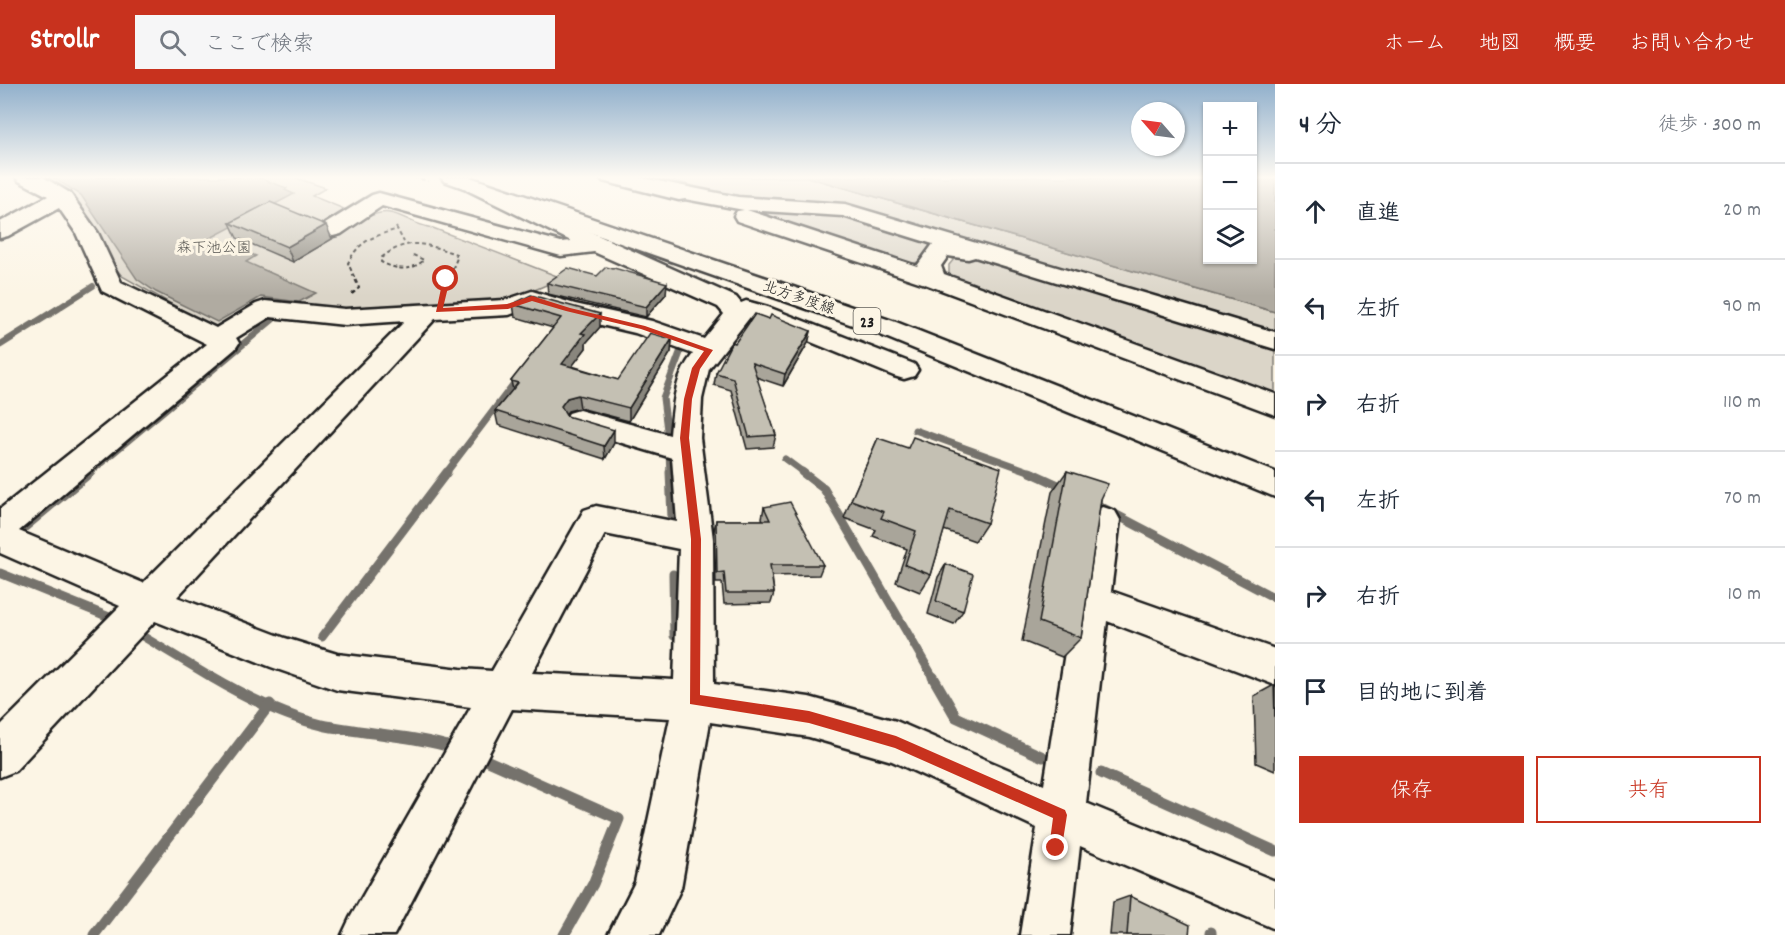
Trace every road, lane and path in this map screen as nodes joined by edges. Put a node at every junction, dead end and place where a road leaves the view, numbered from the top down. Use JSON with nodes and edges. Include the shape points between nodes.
{"nodes":[{"id":1,"x":26,"y":217,"type":"edge"},
{"id":2,"x":76,"y":217,"type":"edge"},
{"id":3,"x":352,"y":217,"type":"edge"},
{"id":4,"x":443,"y":217,"type":"edge"},
{"id":5,"x":538,"y":217,"type":"edge"},
{"id":6,"x":568,"y":217,"type":"edge"},
{"id":7,"x":746,"y":217,"type":"edge"},
{"id":8,"x":866,"y":217,"type":"edge"},
{"id":9,"x":398,"y":228,"type":"dead end"},
{"id":10,"x":333,"y":229,"type":"dead end"},
{"id":11,"x":0,"y":231,"type":"edge"},
{"id":12,"x":597,"y":245,"type":"junction"},
{"id":13,"x":413,"y":255,"type":"dead end"},
{"id":14,"x":994,"y":257,"type":"junction"},
{"id":15,"x":934,"y":279,"type":"junction"},
{"id":16,"x":434,"y":311,"type":"junction"},
{"id":17,"x":737,"y":314,"type":"junction"},
{"id":18,"x":329,"y":315,"type":"junction"},
{"id":19,"x":218,"y":338,"type":"junction"},
{"id":20,"x":1275,"y":341,"type":"edge"},
{"id":21,"x":709,"y":350,"type":"junction"},
{"id":22,"x":904,"y":370,"type":"dead end"},
{"id":23,"x":1275,"y":405,"type":"edge"},
{"id":24,"x":579,"y":420,"type":"edge"},
{"id":25,"x":686,"y":451,"type":"junction"},
{"id":26,"x":1275,"y":485,"type":"edge"},
{"id":27,"x":1103,"y":520,"type":"edge"},
{"id":28,"x":4,"y":537,"type":"edge"},
{"id":29,"x":696,"y":539,"type":"junction"},
{"id":30,"x":1091,"y":599,"type":"junction"},
{"id":31,"x":149,"y":602,"type":"junction"},
{"id":32,"x":1275,"y":667,"type":"edge"},
{"id":33,"x":501,"y":690,"type":"junction"},
{"id":34,"x":694,"y":700,"type":"junction"},
{"id":35,"x":0,"y":756,"type":"edge"},
{"id":36,"x":1060,"y":815,"type":"junction"},
{"id":37,"x":1275,"y":905,"type":"edge"},
{"id":38,"x":367,"y":935,"type":"edge"},
{"id":39,"x":633,"y":935,"type":"edge"},
{"id":40,"x":1045,"y":935,"type":"edge"}],
"edges":[{"from":1,"to":11,"type":"street"},
{"from":2,"to":19,"type":"street","via":[[111,286]]},
{"from":3,"to":10,"type":"street"},
{"from":4,"to":12,"type":"street","via":[[561,249]]},
{"from":5,"to":12,"type":"street"},
{"from":6,"to":26,"type":"street","name":"北方多度線","number":"23","via":[[887,328]]},
{"from":7,"to":15,"type":"street"},
{"from":8,"to":14,"type":"street"},
{"from":9,"to":18,"type":"path","via":[[355,247],[348,263],[359,288]]},
{"from":12,"to":17,"type":"street","via":[[727,302]]},
{"from":13,"to":16,"type":"path","via":[[424,260],[403,270],[381,262],[398,244],[407,241],[456,254]]},
{"from":14,"to":15,"type":"street","via":[[942,248],[929,266]]},
{"from":14,"to":20,"type":"street"},
{"from":15,"to":23,"type":"street"},
{"from":16,"to":18,"type":"street"},
{"from":16,"to":21,"type":"street","via":[[508,307],[532,298],[643,327]]},
{"from":16,"to":31,"type":"street"},
{"from":17,"to":21,"type":"street"},
{"from":17,"to":22,"type":"street","via":[[746,309],[759,312]]},
{"from":18,"to":19,"type":"street","via":[[265,309]]},
{"from":19,"to":28,"type":"street","via":[[226,343]]},
{"from":21,"to":25,"type":"street","via":[[696,368],[688,399]]},
{"from":24,"to":25,"type":"street"},
{"from":25,"to":29,"type":"street"},
{"from":27,"to":30,"type":"street"},
{"from":28,"to":31,"type":"street"},
{"from":29,"to":33,"type":"street","via":[[596,519]]},
{"from":29,"to":34,"type":"street"},
{"from":30,"to":32,"type":"street"},
{"from":30,"to":36,"type":"street"},
{"from":31,"to":33,"type":"street","via":[[337,672]]},
{"from":31,"to":35,"type":"street"},
{"from":33,"to":34,"type":"street"},
{"from":33,"to":38,"type":"street"},
{"from":34,"to":36,"type":"street","via":[[809,717],[896,742]]},
{"from":34,"to":39,"type":"street","via":[[657,888]]},
{"from":36,"to":37,"type":"street"},
{"from":36,"to":40,"type":"street"}]}
